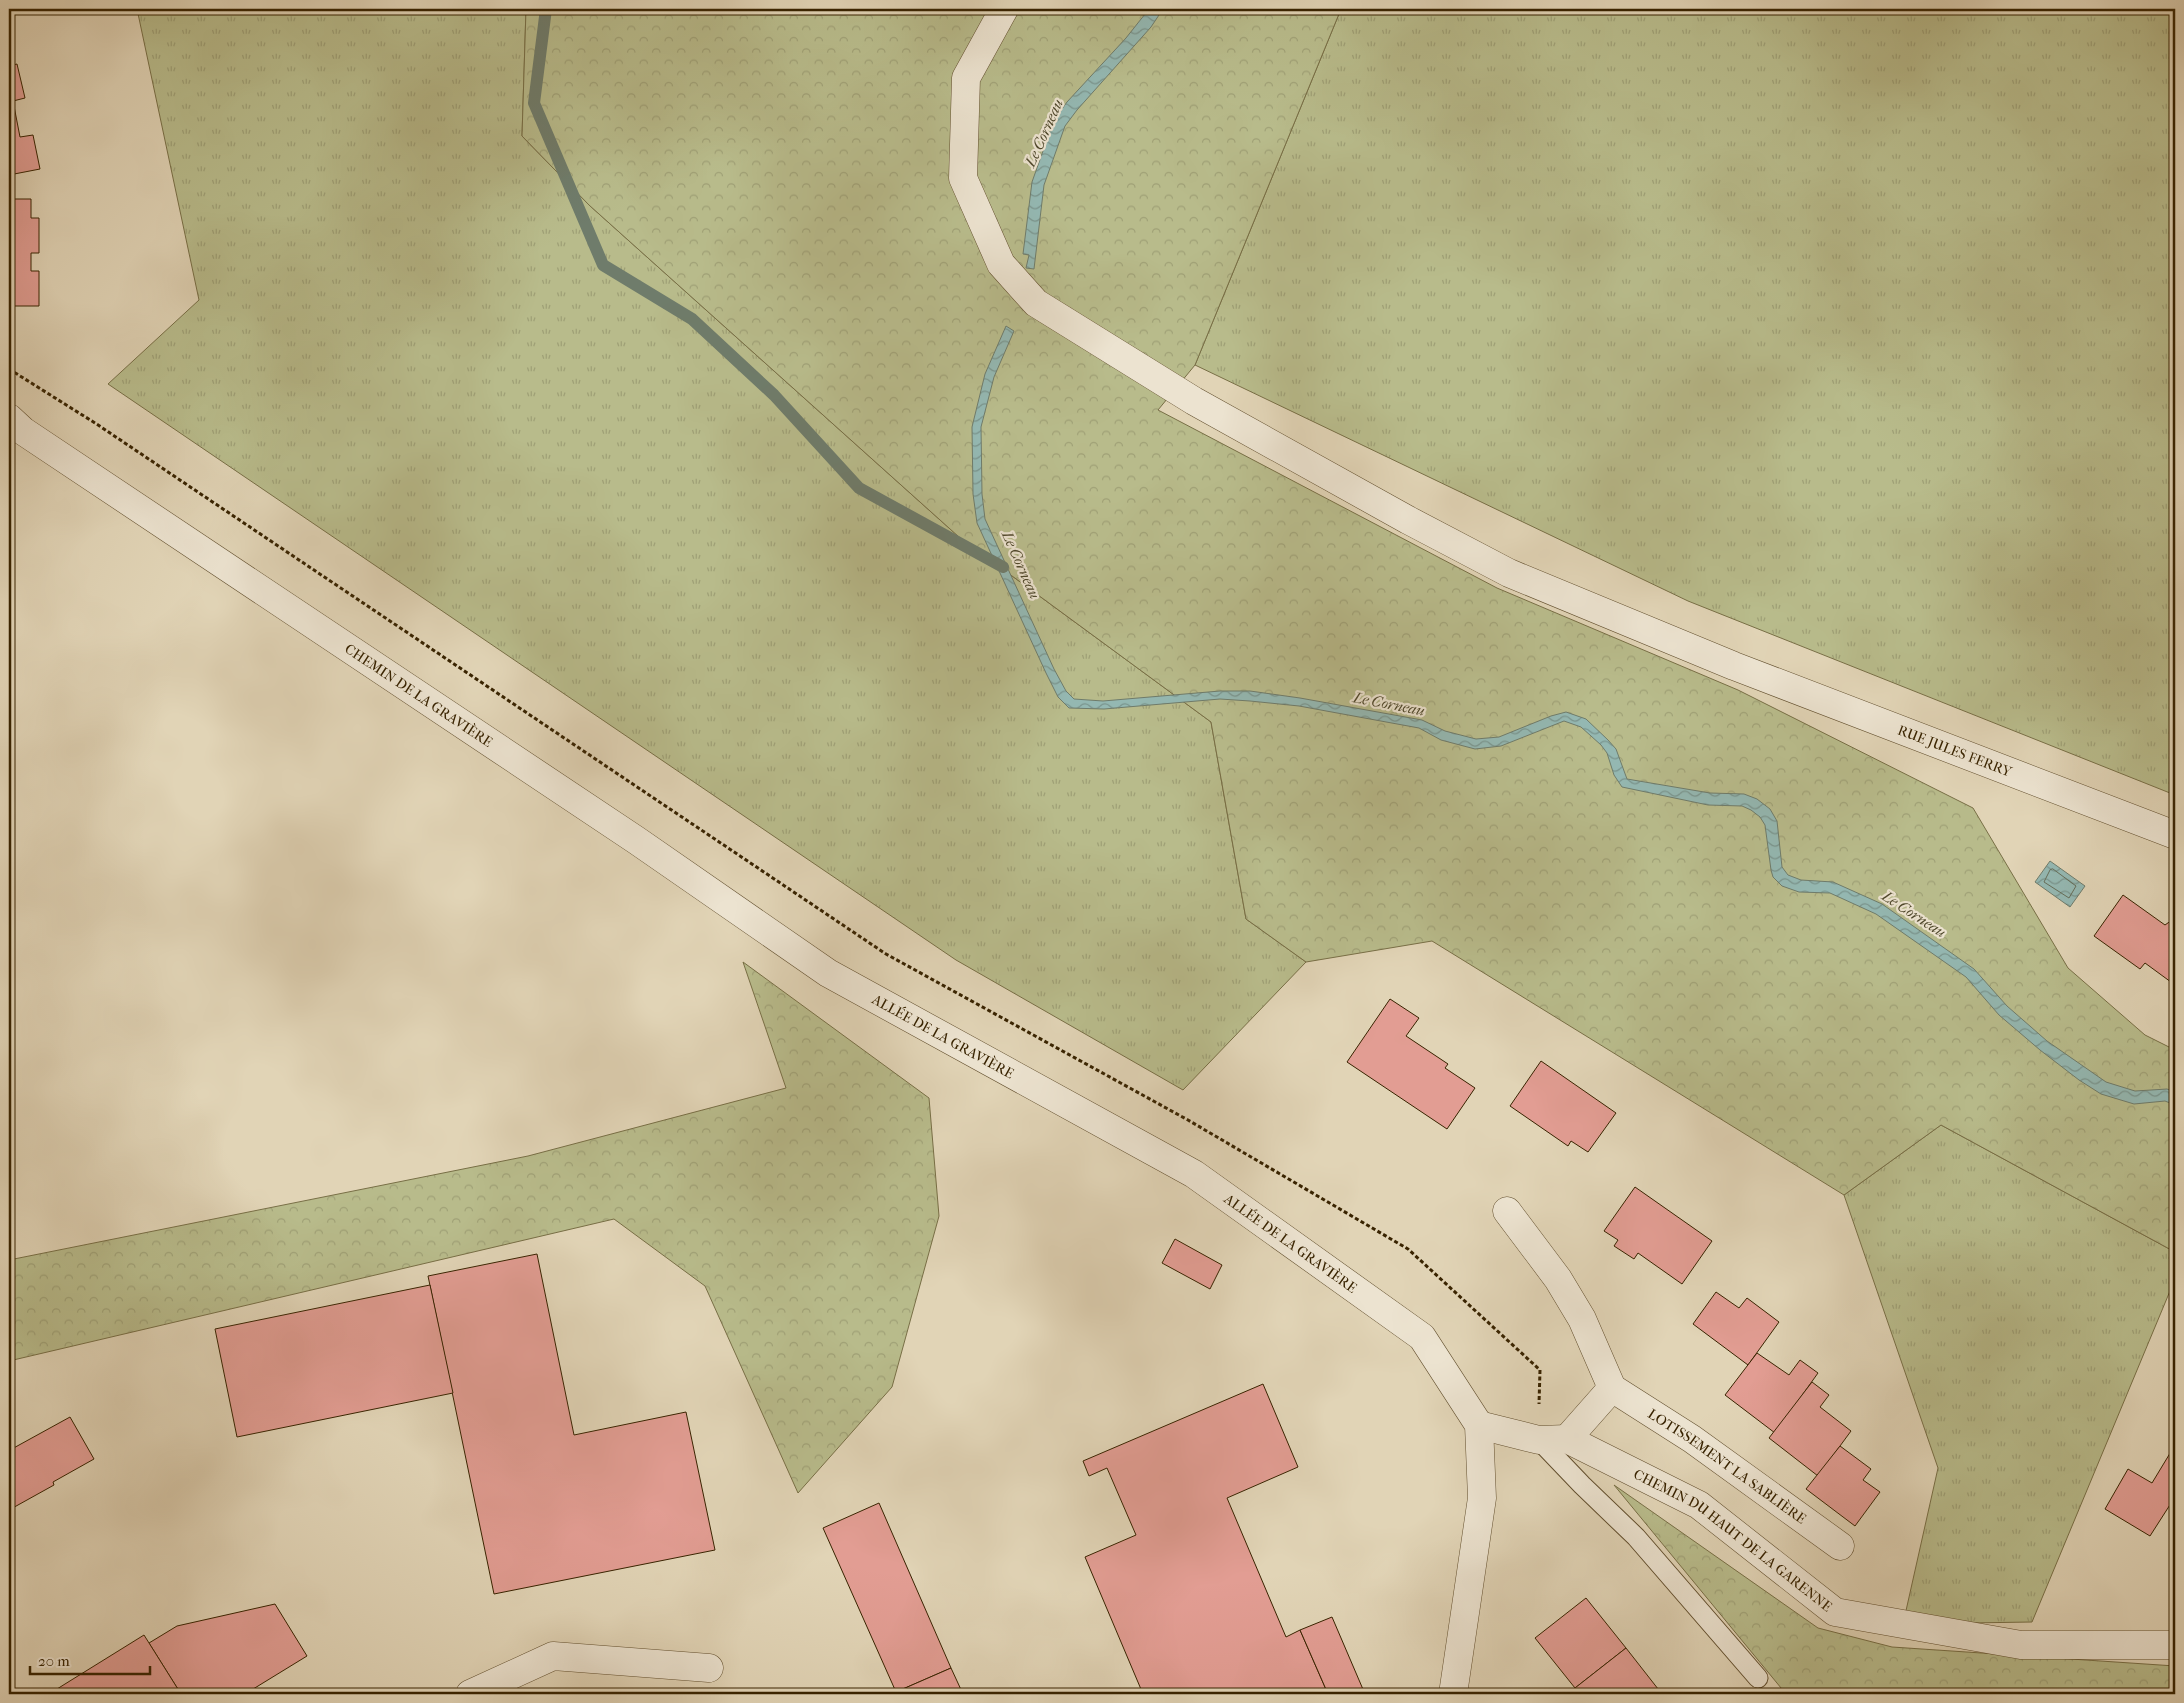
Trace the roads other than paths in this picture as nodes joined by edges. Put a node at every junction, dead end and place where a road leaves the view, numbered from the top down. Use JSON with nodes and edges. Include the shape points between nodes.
{"nodes":[{"id":1,"x":1004,"y":9,"type":"edge"},
{"id":2,"x":9,"y":418,"type":"edge"},
{"id":3,"x":2175,"y":835,"type":"edge"},
{"id":4,"x":828,"y":973,"type":"joint"},
{"id":5,"x":1507,"y":1211,"type":"dead end"},
{"id":6,"x":1612,"y":1388,"type":"junction"},
{"id":7,"x":1479,"y":1425,"type":"junction"},
{"id":8,"x":1567,"y":1439,"type":"junction"},
{"id":9,"x":1539,"y":1440,"type":"junction"},
{"id":10,"x":1840,"y":1546,"type":"dead end"},
{"id":11,"x":2175,"y":1645,"type":"edge"},
{"id":12,"x":709,"y":1668,"type":"dead end"},
{"id":13,"x":1758,"y":1678,"type":"dead end"},
{"id":14,"x":1456,"y":1692,"type":"edge"},
{"id":15,"x":470,"y":1694,"type":"edge"}],
"edges":[{"from":1,"to":3,"type":"street","name":"RUE JULES FERRY","via":[[966,78],[963,178],[1001,264],[1036,303],[1194,401],[1509,573],[1734,666]]},
{"from":2,"to":4,"type":"street","name":"CHEMIN DE LA GRAVIÈRE"},
{"from":4,"to":7,"type":"street","name":"ALLÉE DE LA GRAVIÈRE","via":[[1194,1174],[1422,1336]]},
{"from":5,"to":6,"type":"street","via":[[1558,1279],[1582,1319]]},
{"from":6,"to":8,"type":"street"},
{"from":6,"to":10,"type":"street","name":"LOTISSEMENT LA SABLIÈRE","via":[[1692,1439]]},
{"from":7,"to":9,"type":"street","name":"CHEMIN DU HAUT DE LA GARENNE"},
{"from":7,"to":14,"type":"street","via":[[1482,1498]]},
{"from":8,"to":9,"type":"street","name":"CHEMIN DU HAUT DE LA GARENNE"},
{"from":8,"to":11,"type":"street","name":"CHEMIN DU HAUT DE LA GARENNE","via":[[1699,1505],[1835,1612],[2021,1645]]},
{"from":9,"to":13,"type":"lane","via":[[1636,1537]]},
{"from":12,"to":15,"type":"street","via":[[553,1656]]}]}
